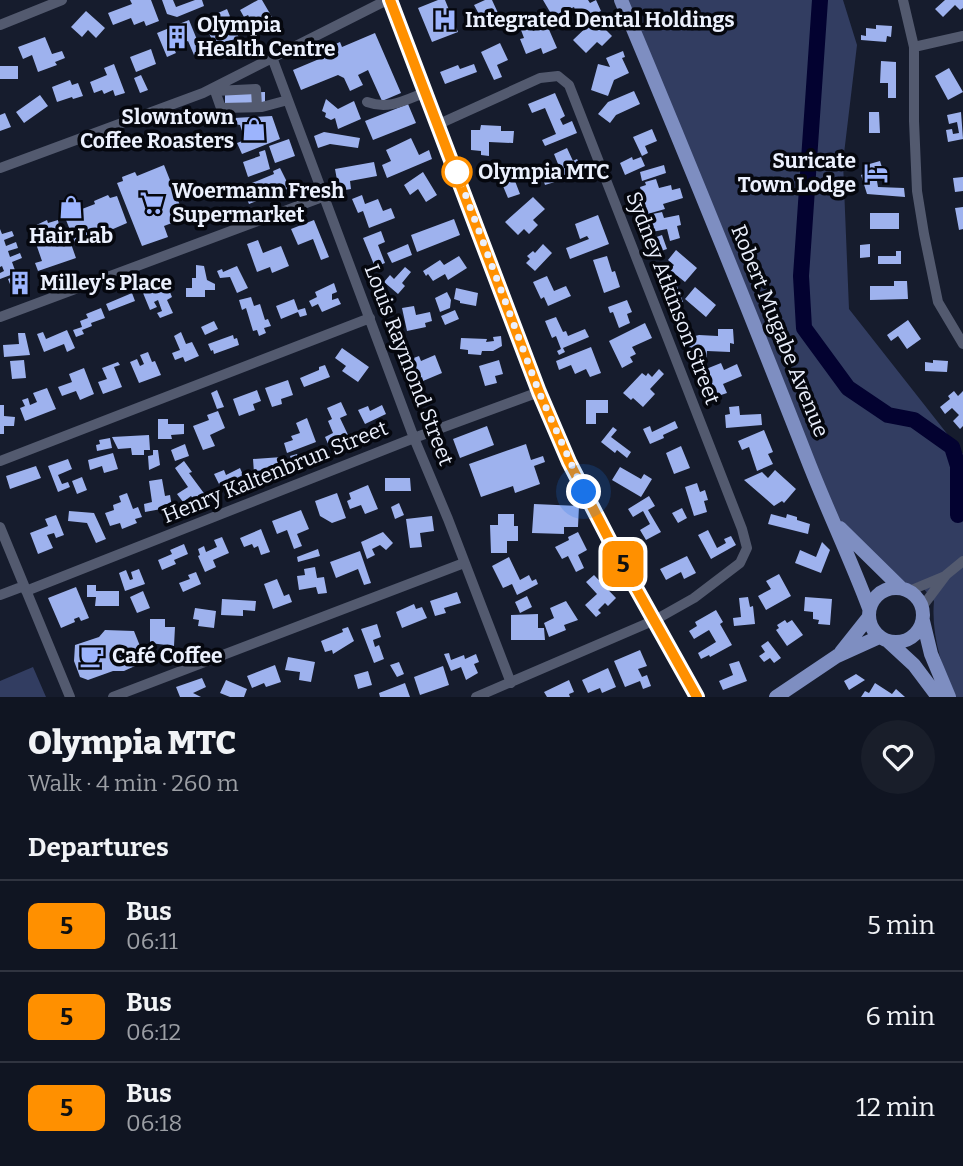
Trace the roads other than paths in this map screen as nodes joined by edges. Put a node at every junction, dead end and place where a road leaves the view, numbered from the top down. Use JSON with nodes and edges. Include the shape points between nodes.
{"nodes":[{"id":1,"x":62,"y":0,"type":"edge"},
{"id":2,"x":388,"y":0,"type":"edge"},
{"id":3,"x":621,"y":0,"type":"edge"},
{"id":4,"x":904,"y":0,"type":"edge"},
{"id":5,"x":0,"y":25,"type":"edge"},
{"id":6,"x":963,"y":37,"type":"edge"},
{"id":7,"x":914,"y":47,"type":"junction"},
{"id":8,"x":273,"y":60,"type":"junction"},
{"id":9,"x":214,"y":90,"type":"junction"},
{"id":10,"x":244,"y":90,"type":"junction"},
{"id":11,"x":426,"y":92,"type":"junction"},
{"id":12,"x":288,"y":100,"type":"junction"},
{"id":13,"x":367,"y":102,"type":"dead end"},
{"id":14,"x":248,"y":107,"type":"junction"},
{"id":15,"x":439,"y":124,"type":"junction"},
{"id":16,"x":0,"y":168,"type":"edge"},
{"id":17,"x":325,"y":196,"type":"junction"},
{"id":18,"x":0,"y":317,"type":"edge"},
{"id":19,"x":370,"y":318,"type":"junction"},
{"id":20,"x":963,"y":344,"type":"edge"},
{"id":21,"x":539,"y":392,"type":"junction"},
{"id":22,"x":414,"y":438,"type":"junction"},
{"id":23,"x":0,"y":461,"type":"edge"},
{"id":24,"x":834,"y":523,"type":"junction"},
{"id":25,"x":0,"y":527,"type":"edge"},
{"id":26,"x":963,"y":561,"type":"edge"},
{"id":27,"x":464,"y":563,"type":"junction"},
{"id":28,"x":946,"y":575,"type":"junction"},
{"id":29,"x":25,"y":588,"type":"junction"},
{"id":30,"x":905,"y":589,"type":"junction"},
{"id":31,"x":0,"y":595,"type":"edge"},
{"id":32,"x":868,"y":613,"type":"junction"},
{"id":33,"x":922,"y":614,"type":"junction"},
{"id":34,"x":655,"y":620,"type":"junction"},
{"id":35,"x":884,"y":639,"type":"junction"},
{"id":36,"x":837,"y":656,"type":"junction"},
{"id":37,"x":511,"y":684,"type":"junction"},
{"id":38,"x":69,"y":697,"type":"edge"},
{"id":39,"x":113,"y":697,"type":"edge"},
{"id":40,"x":476,"y":697,"type":"edge"},
{"id":41,"x":697,"y":697,"type":"edge"},
{"id":42,"x":776,"y":697,"type":"edge"},
{"id":43,"x":938,"y":697,"type":"edge"},
{"id":44,"x":949,"y":697,"type":"edge"}],
"edges":[{"from":1,"to":5,"type":"street"},
{"from":2,"to":8,"type":"street"},
{"from":2,"to":11,"type":"street"},
{"from":3,"to":24,"type":"main road","name":"Robert Mugabe Avenue"},
{"from":4,"to":7,"type":"street"},
{"from":6,"to":7,"type":"street"},
{"from":7,"to":20,"type":"street","via":[[917,191],[938,302]]},
{"from":8,"to":9,"type":"street"},
{"from":8,"to":12,"type":"street","name":"Louis Raymond Street"},
{"from":9,"to":10,"type":"street"},
{"from":9,"to":14,"type":"street","via":[[221,108]]},
{"from":9,"to":16,"type":"street"},
{"from":10,"to":14,"type":"street"},
{"from":10,"to":14,"type":"street","via":[[263,89]]},
{"from":11,"to":13,"type":"street","via":[[390,106]]},
{"from":11,"to":15,"type":"street"},
{"from":12,"to":14,"type":"street"},
{"from":12,"to":17,"type":"street","name":"Louis Raymond Street"},
{"from":15,"to":21,"type":"street"},
{"from":15,"to":34,"type":"street","name":"Sydney Atkinson Street","via":[[540,78],[558,76],[569,85],[747,548],[726,576]]},
{"from":17,"to":18,"type":"street"},
{"from":17,"to":19,"type":"street","name":"Louis Raymond Street"},
{"from":19,"to":22,"type":"street","name":"Louis Raymond Street"},
{"from":19,"to":23,"type":"street"},
{"from":21,"to":22,"type":"street","name":"Henry Kaltenbrun Street"},
{"from":21,"to":34,"type":"street","via":[[569,462]]},
{"from":22,"to":27,"type":"street","name":"Louis Raymond Street"},
{"from":22,"to":29,"type":"street","name":"Henry Kaltenbrun Street"},
{"from":24,"to":30,"type":"main road","name":"Robert Mugabe Avenue"},
{"from":24,"to":32,"type":"main road","name":"Robert Mugabe Avenue"},
{"from":25,"to":29,"type":"street"},
{"from":26,"to":28,"type":"street"},
{"from":27,"to":37,"type":"street","name":"Louis Raymond Street"},
{"from":27,"to":39,"type":"street"},
{"from":28,"to":30,"type":"street"},
{"from":28,"to":33,"type":"street"},
{"from":29,"to":31,"type":"street","name":"Henry Kaltenbrun Street"},
{"from":29,"to":38,"type":"street"},
{"from":30,"to":32,"type":"main road","via":[[881,592]]},
{"from":30,"to":33,"type":"main road","via":[[919,600]]},
{"from":32,"to":35,"type":"main road","via":[[874,632]]},
{"from":32,"to":36,"type":"main road"},
{"from":33,"to":35,"type":"main road","via":[[913,636]]},
{"from":33,"to":44,"type":"main road"},
{"from":34,"to":37,"type":"street"},
{"from":34,"to":41,"type":"street"},
{"from":35,"to":36,"type":"main road"},
{"from":35,"to":43,"type":"main road","via":[[914,665]]},
{"from":36,"to":42,"type":"main road"},
{"from":37,"to":40,"type":"street"}]}
